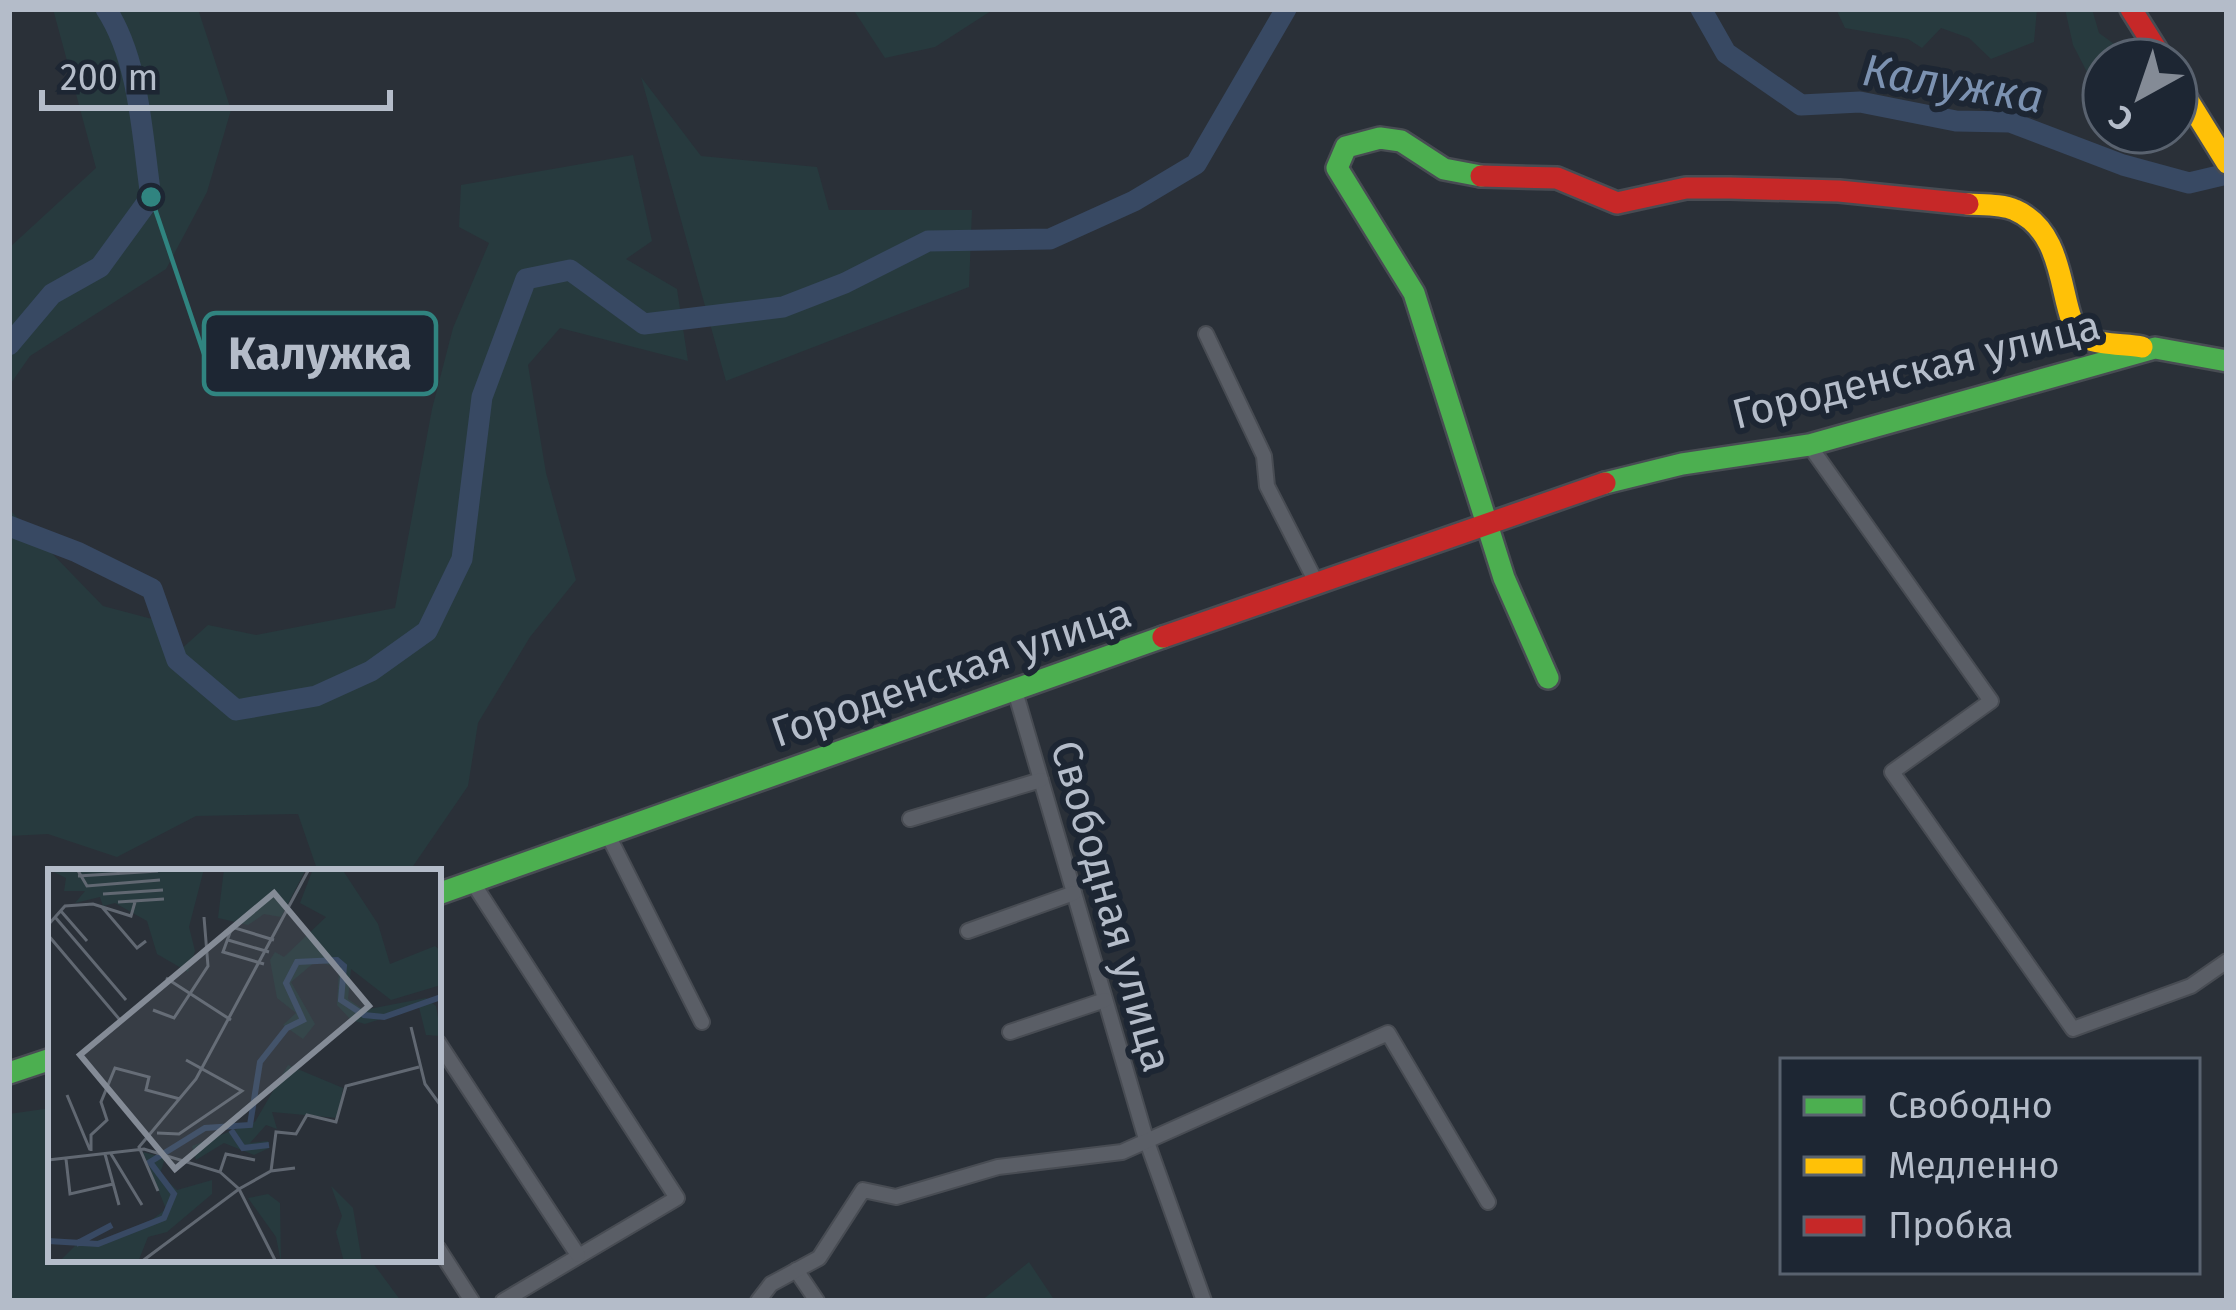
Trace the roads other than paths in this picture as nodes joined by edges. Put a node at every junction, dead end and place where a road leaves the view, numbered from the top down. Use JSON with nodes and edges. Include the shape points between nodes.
{"nodes":[{"id":1,"x":2131,"y":9,"type":"edge"},
{"id":2,"x":2148,"y":36,"type":"edge"},
{"id":3,"x":2200,"y":120,"type":"edge"},
{"id":4,"x":2227,"y":164,"type":"edge"},
{"id":5,"x":1206,"y":334,"type":"dead end"},
{"id":6,"x":2155,"y":348,"type":"junction"},
{"id":7,"x":2227,"y":361,"type":"edge"},
{"id":8,"x":1809,"y":445,"type":"junction"},
{"id":9,"x":1490,"y":523,"type":"junction"},
{"id":10,"x":1317,"y":584,"type":"junction"},
{"id":11,"x":1548,"y":678,"type":"dead end"},
{"id":12,"x":1016,"y":691,"type":"junction"},
{"id":13,"x":1041,"y":780,"type":"junction"},
{"id":14,"x":910,"y":819,"type":"dead end"},
{"id":15,"x":607,"y":832,"type":"junction"},
{"id":16,"x":471,"y":880,"type":"junction"},
{"id":17,"x":441,"y":893,"type":"edge"},
{"id":18,"x":1074,"y":893,"type":"junction"},
{"id":19,"x":968,"y":931,"type":"dead end"},
{"id":20,"x":2227,"y":961,"type":"edge"},
{"id":21,"x":1105,"y":1000,"type":"junction"},
{"id":22,"x":702,"y":1022,"type":"dead end"},
{"id":23,"x":1010,"y":1032,"type":"dead end"},
{"id":24,"x":441,"y":1047,"type":"edge"},
{"id":25,"x":48,"y":1060,"type":"edge"},
{"id":26,"x":9,"y":1073,"type":"edge"},
{"id":27,"x":1146,"y":1139,"type":"junction"},
{"id":28,"x":1488,"y":1202,"type":"dead end"},
{"id":29,"x":441,"y":1253,"type":"edge"},
{"id":30,"x":578,"y":1255,"type":"junction"},
{"id":31,"x":796,"y":1270,"type":"junction"},
{"id":32,"x":472,"y":1301,"type":"edge"},
{"id":33,"x":503,"y":1301,"type":"edge"},
{"id":34,"x":758,"y":1301,"type":"edge"},
{"id":35,"x":817,"y":1301,"type":"edge"},
{"id":36,"x":1204,"y":1301,"type":"edge"}],
"edges":[{"from":1,"to":2,"type":"street"},
{"from":3,"to":4,"type":"street"},
{"from":5,"to":10,"type":"street"},
{"from":6,"to":7,"type":"street","name":"Городенская улица"},
{"from":6,"to":8,"type":"street","name":"Городенская улица"},
{"from":6,"to":9,"type":"street","name":"Городенская улица","via":[[2085,338],[2071,323],[2058,257],[2013,208],[1840,191],[1687,188],[1617,203],[1557,178],[1444,170],[1401,141],[1356,142],[1337,168],[1414,293]]},
{"from":8,"to":9,"type":"street","name":"Городенская улица","via":[[1606,482]]},
{"from":8,"to":20,"type":"street","via":[[1990,701],[1892,772],[2073,1029],[2191,986]]},
{"from":9,"to":10,"type":"street","name":"Городенская улица"},
{"from":9,"to":11,"type":"street","name":"Городенская улица","via":[[1504,578]]},
{"from":10,"to":12,"type":"street","name":"Городенская улица"},
{"from":12,"to":13,"type":"street","name":"Свободная улица"},
{"from":12,"to":15,"type":"street","name":"Городенская улица"},
{"from":13,"to":14,"type":"street"},
{"from":13,"to":18,"type":"street","name":"Свободная улица"},
{"from":15,"to":16,"type":"street","name":"Городенская улица"},
{"from":15,"to":22,"type":"street"},
{"from":16,"to":17,"type":"street","name":"Городенская улица"},
{"from":16,"to":30,"type":"street","via":[[677,1198]]},
{"from":18,"to":19,"type":"street"},
{"from":18,"to":21,"type":"street","name":"Свободная улица"},
{"from":21,"to":23,"type":"street"},
{"from":21,"to":27,"type":"street","name":"Свободная улица"},
{"from":24,"to":30,"type":"street"},
{"from":25,"to":26,"type":"street"},
{"from":27,"to":28,"type":"street","via":[[1388,1033]]},
{"from":27,"to":31,"type":"street","via":[[1122,1152],[998,1167],[896,1197],[863,1190],[819,1258]]},
{"from":27,"to":36,"type":"street","name":"Свободная улица"},
{"from":29,"to":32,"type":"street"},
{"from":30,"to":33,"type":"street"},
{"from":31,"to":34,"type":"street"},
{"from":31,"to":35,"type":"street"}]}
